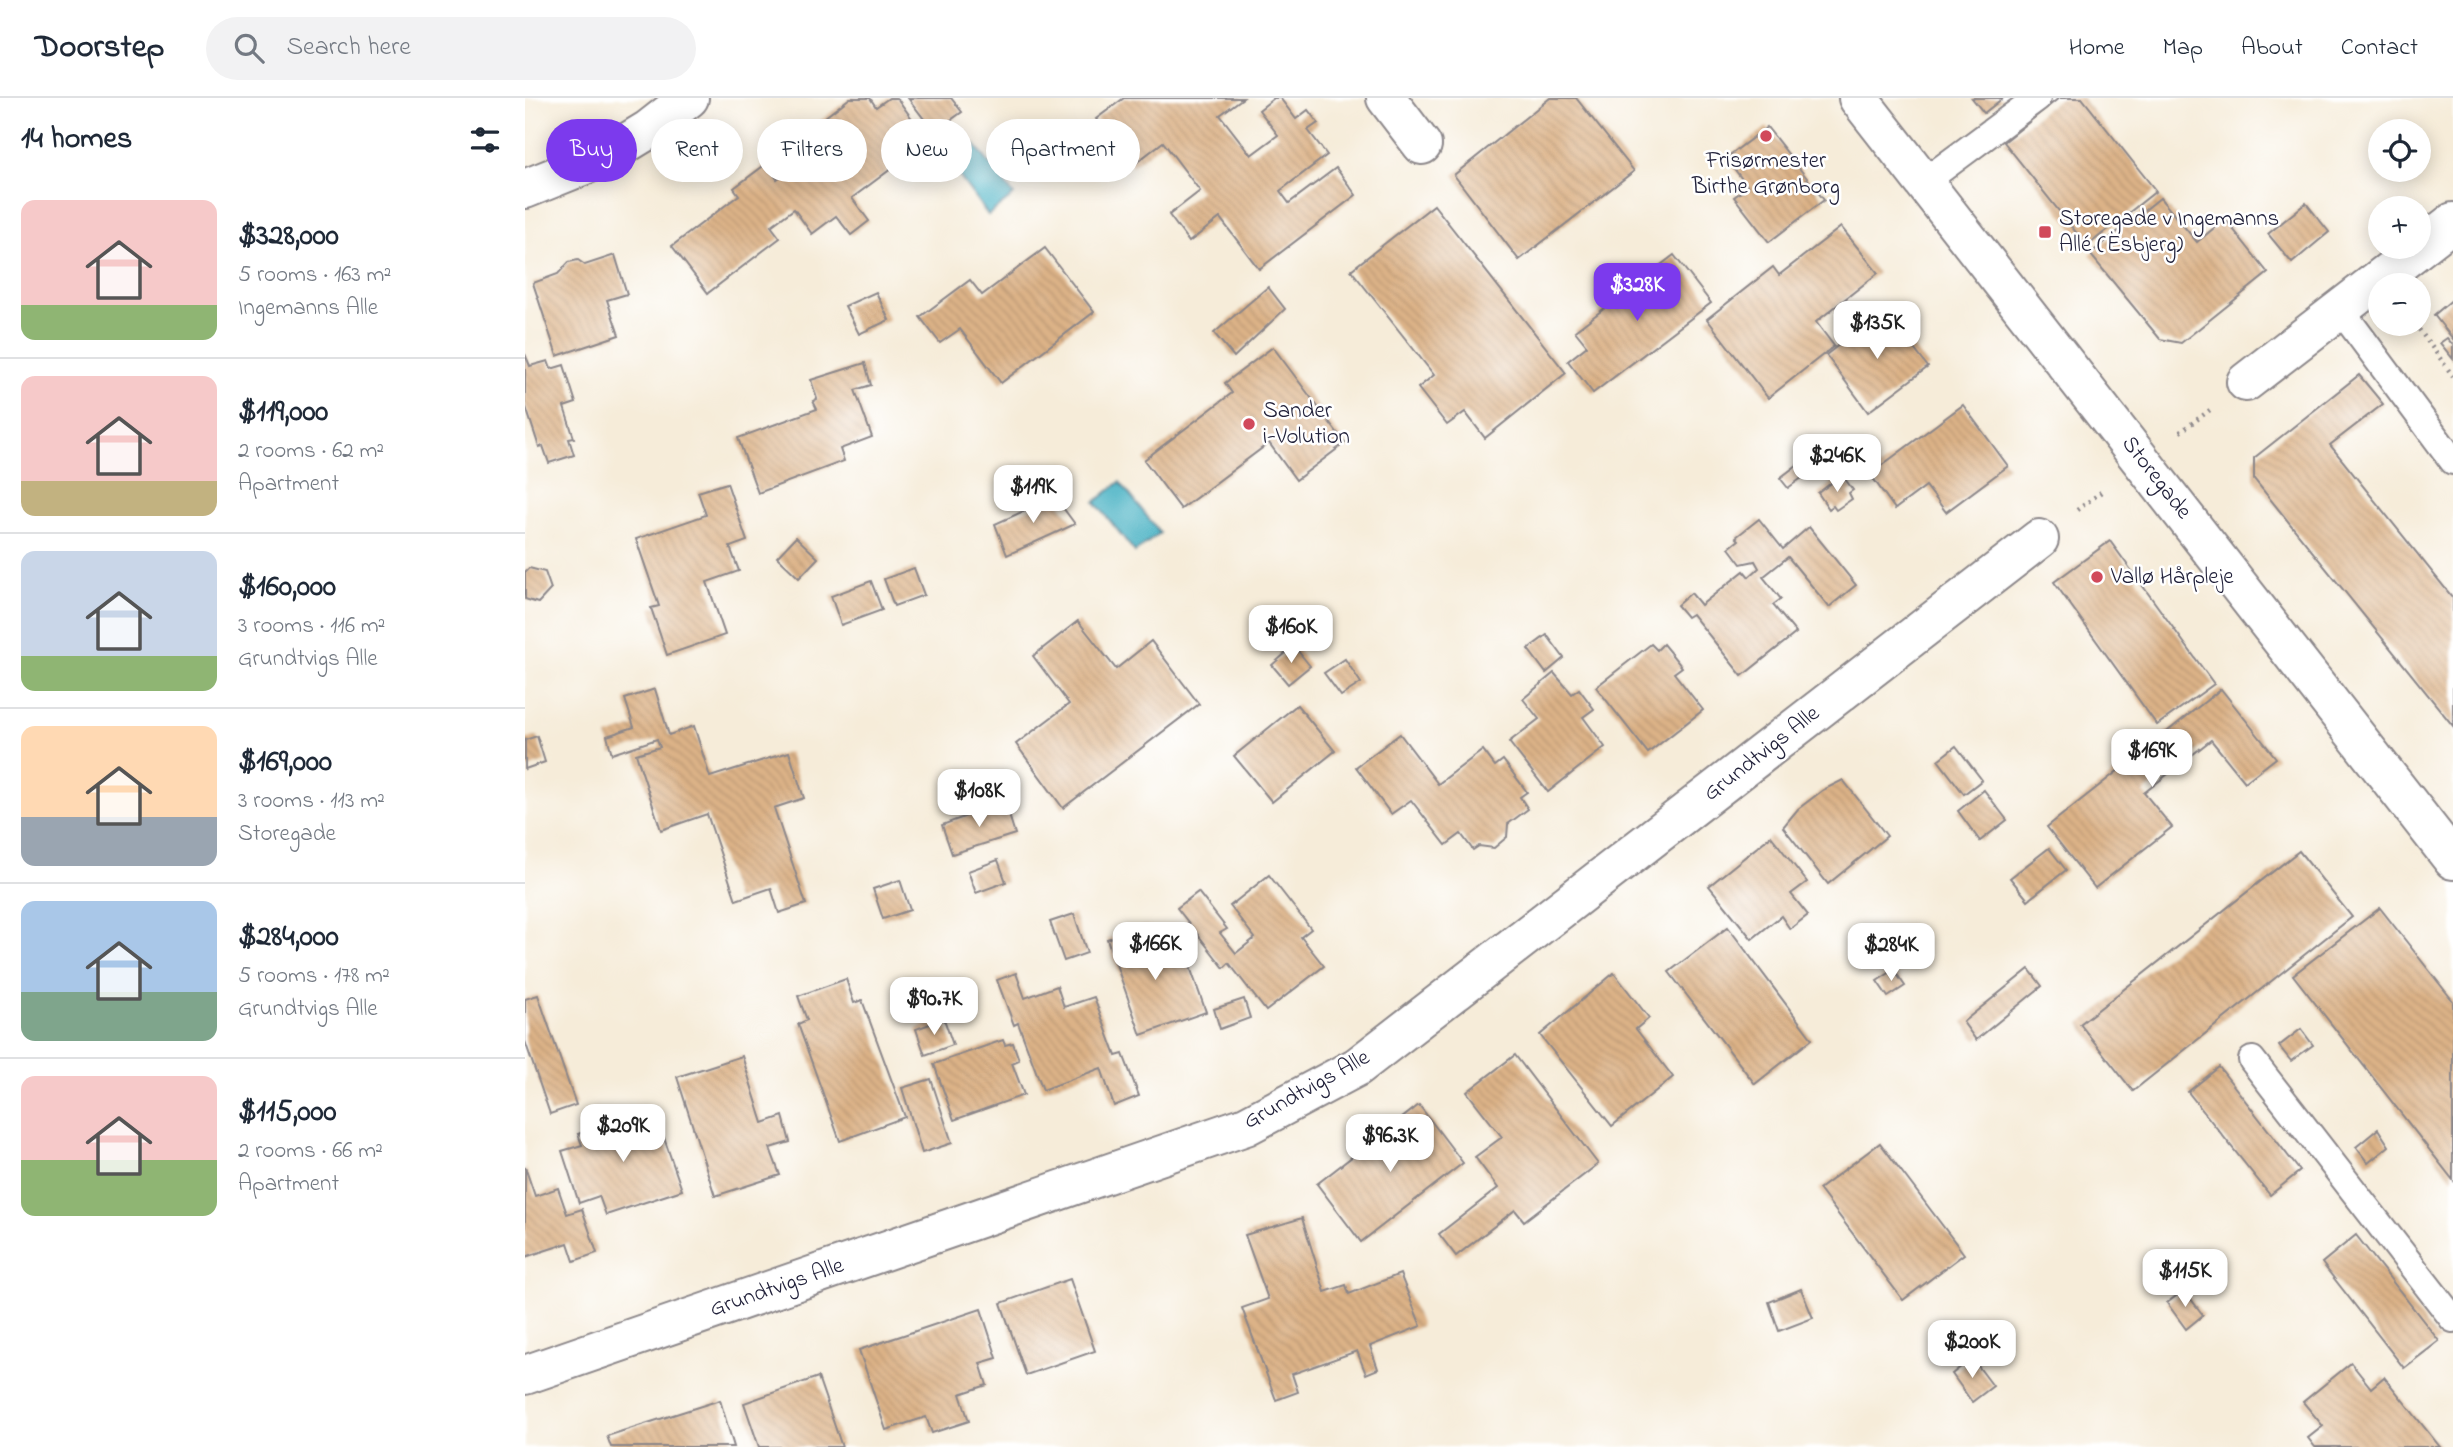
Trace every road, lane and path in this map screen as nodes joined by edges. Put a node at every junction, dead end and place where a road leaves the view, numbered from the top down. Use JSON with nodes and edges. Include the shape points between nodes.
{"nodes":[{"id":1,"x":689,"y":98,"type":"edge"},
{"id":2,"x":1386,"y":98,"type":"edge"},
{"id":3,"x":1858,"y":98,"type":"edge"},
{"id":4,"x":2037,"y":98,"type":"edge"},
{"id":5,"x":1422,"y":145,"type":"dead end"},
{"id":6,"x":1924,"y":182,"type":"junction"},
{"id":7,"x":525,"y":189,"type":"edge"},
{"id":8,"x":2453,"y":222,"type":"edge"},
{"id":9,"x":2340,"y":309,"type":"junction"},
{"id":10,"x":2424,"y":336,"type":"edge"},
{"id":11,"x":2453,"y":376,"type":"edge"},
{"id":12,"x":2246,"y":382,"type":"dead end"},
{"id":13,"x":2453,"y":461,"type":"edge"},
{"id":14,"x":2039,"y":539,"type":"dead end"},
{"id":15,"x":2453,"y":860,"type":"edge"},
{"id":16,"x":2252,"y":1060,"type":"dead end"},
{"id":17,"x":2453,"y":1319,"type":"edge"},
{"id":18,"x":525,"y":1375,"type":"edge"}],
"edges":[{"from":1,"to":7,"type":"street","via":[[601,159]]},
{"from":2,"to":5,"type":"street"},
{"from":3,"to":6,"type":"street","name":"Storegade"},
{"from":4,"to":6,"type":"lane"},
{"from":6,"to":15,"type":"street","name":"Storegade"},
{"from":8,"to":9,"type":"street"},
{"from":9,"to":12,"type":"street"},
{"from":9,"to":13,"type":"lane"},
{"from":10,"to":11,"type":"path"},
{"from":14,"to":18,"type":"street","name":"Grundtvigs Alle","via":[[1357,1067],[1246,1126]]},
{"from":16,"to":17,"type":"lane"}]}
